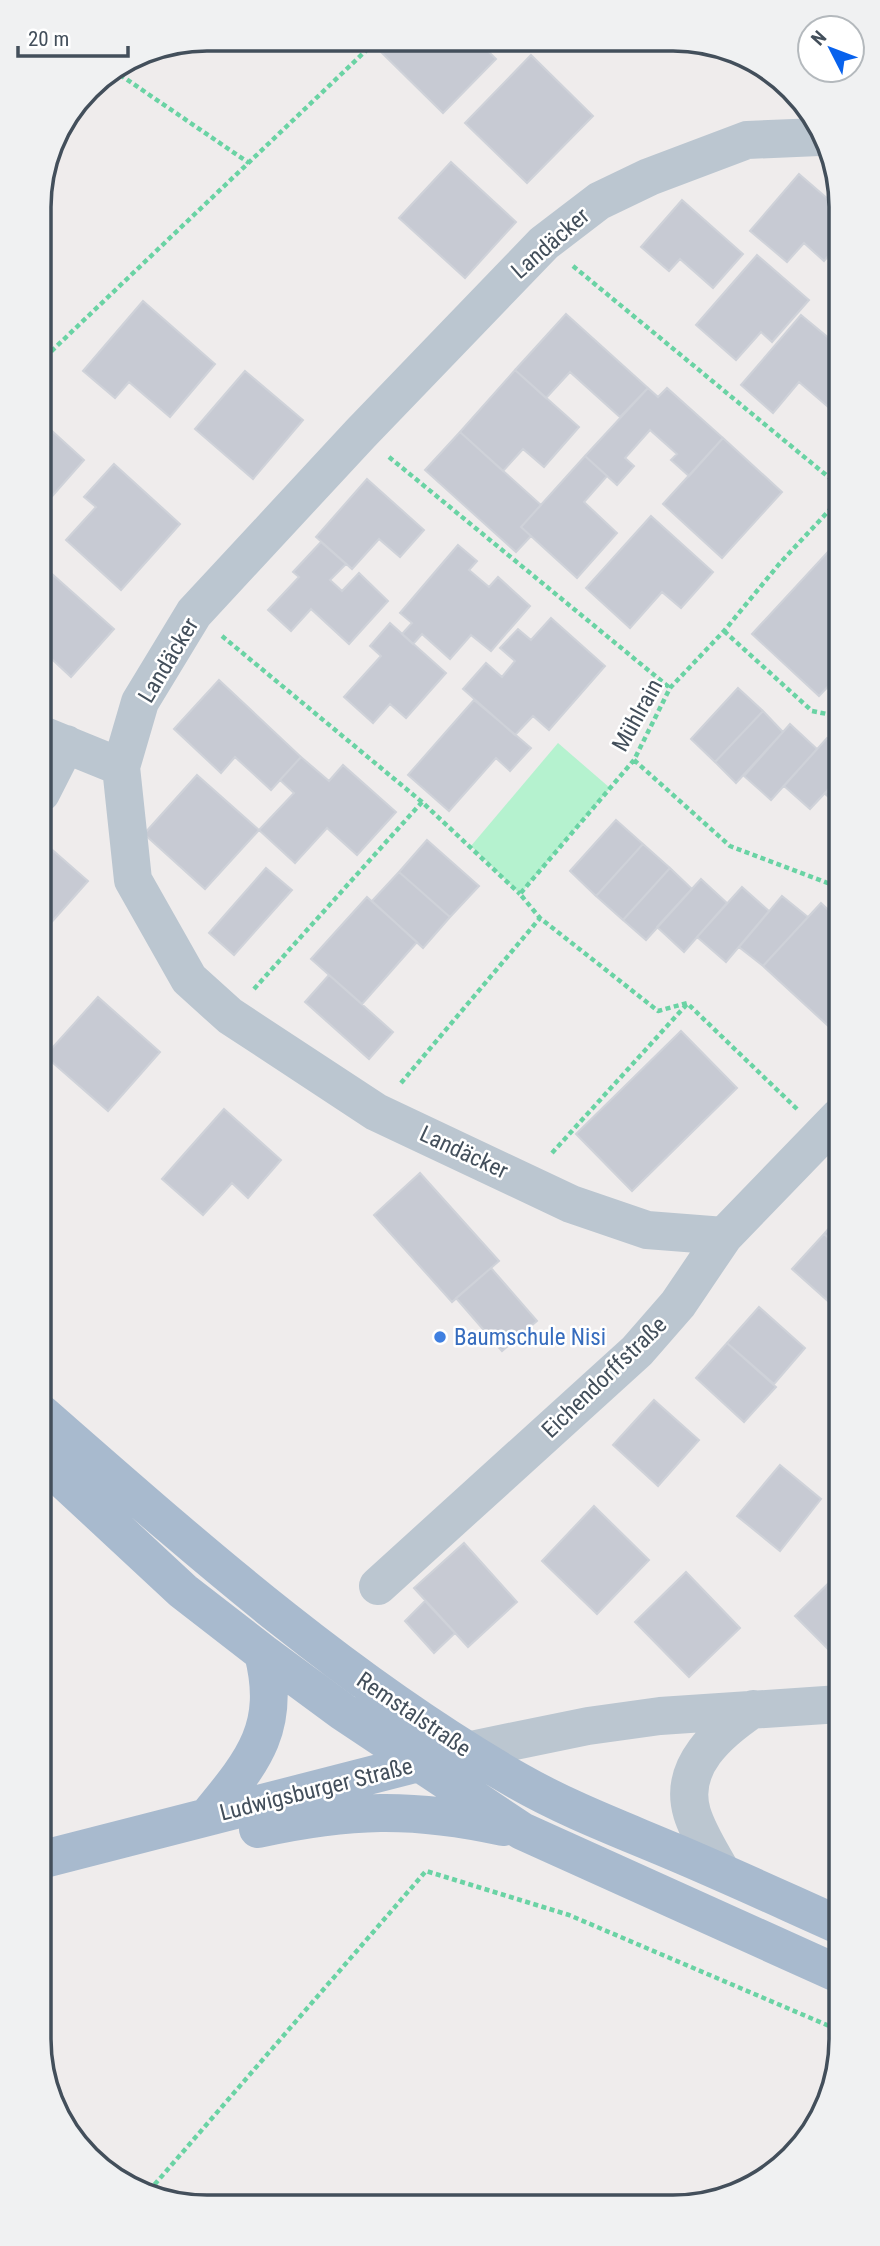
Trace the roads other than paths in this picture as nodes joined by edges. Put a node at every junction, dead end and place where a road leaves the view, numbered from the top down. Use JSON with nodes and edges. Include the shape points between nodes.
{"nodes":[{"id":1,"x":812,"y":136,"type":"edge"},
{"id":2,"x":53,"y":739,"type":"edge"},
{"id":3,"x":121,"y":767,"type":"junction"},
{"id":4,"x":829,"y":1127,"type":"edge"},
{"id":5,"x":724,"y":1236,"type":"junction"},
{"id":6,"x":51,"y":1422,"type":"edge"},
{"id":7,"x":51,"y":1469,"type":"edge"},
{"id":8,"x":378,"y":1586,"type":"dead end"},
{"id":9,"x":263,"y":1653,"type":"junction"},
{"id":10,"x":829,"y":1705,"type":"edge"},
{"id":11,"x":753,"y":1709,"type":"junction"},
{"id":12,"x":466,"y":1751,"type":"junction"},
{"id":13,"x":418,"y":1763,"type":"junction"},
{"id":14,"x":208,"y":1816,"type":"junction"},
{"id":15,"x":522,"y":1831,"type":"junction"},
{"id":16,"x":51,"y":1857,"type":"edge"},
{"id":17,"x":721,"y":1871,"type":"junction"},
{"id":18,"x":829,"y":1920,"type":"edge"},
{"id":19,"x":829,"y":1970,"type":"edge"}],
"edges":[{"from":1,"to":3,"type":"street","name":"Landäcker","via":[[747,140],[649,177],[600,201],[544,243],[194,613],[140,702]]},
{"from":2,"to":3,"type":"street"},
{"from":3,"to":5,"type":"street","name":"Landäcker","via":[[133,880],[188,978],[230,1016],[376,1112],[571,1204],[647,1230]]},
{"from":4,"to":5,"type":"street","name":"Eichendorffstraße"},
{"from":5,"to":8,"type":"street","name":"Eichendorffstraße","via":[[677,1304],[637,1351]]},
{"from":6,"to":12,"type":"main road","name":"Remstalstraße","via":[[209,1559],[315,1643]]},
{"from":7,"to":9,"type":"main road","name":"Remstalstraße","via":[[153,1565]]},
{"from":9,"to":13,"type":"main road","name":"Remstalstraße"},
{"from":9,"to":14,"type":"main road","via":[[270,1680],[265,1733],[247,1769]]},
{"from":10,"to":11,"type":"street","name":"Ludwigsburger Straße"},
{"from":11,"to":12,"type":"street","name":"Ludwigsburger Straße","via":[[588,1726]]},
{"from":11,"to":17,"type":"street","via":[[722,1730],[694,1769],[691,1811]]},
{"from":12,"to":13,"type":"main road","name":"Ludwigsburger Straße"},
{"from":12,"to":17,"type":"main road","name":"Remstalstraße","via":[[581,1812]]},
{"from":13,"to":14,"type":"main road","name":"Ludwigsburger Straße"},
{"from":13,"to":15,"type":"main road","name":"Remstalstraße"},
{"from":14,"to":15,"type":"main road","via":[[252,1830],[306,1819],[395,1811],[458,1817]]},
{"from":14,"to":16,"type":"main road","name":"Ludwigsburger Straße"},
{"from":15,"to":19,"type":"main road","name":"Remstalstraße"},
{"from":17,"to":18,"type":"main road","name":"Remstalstraße"}]}
